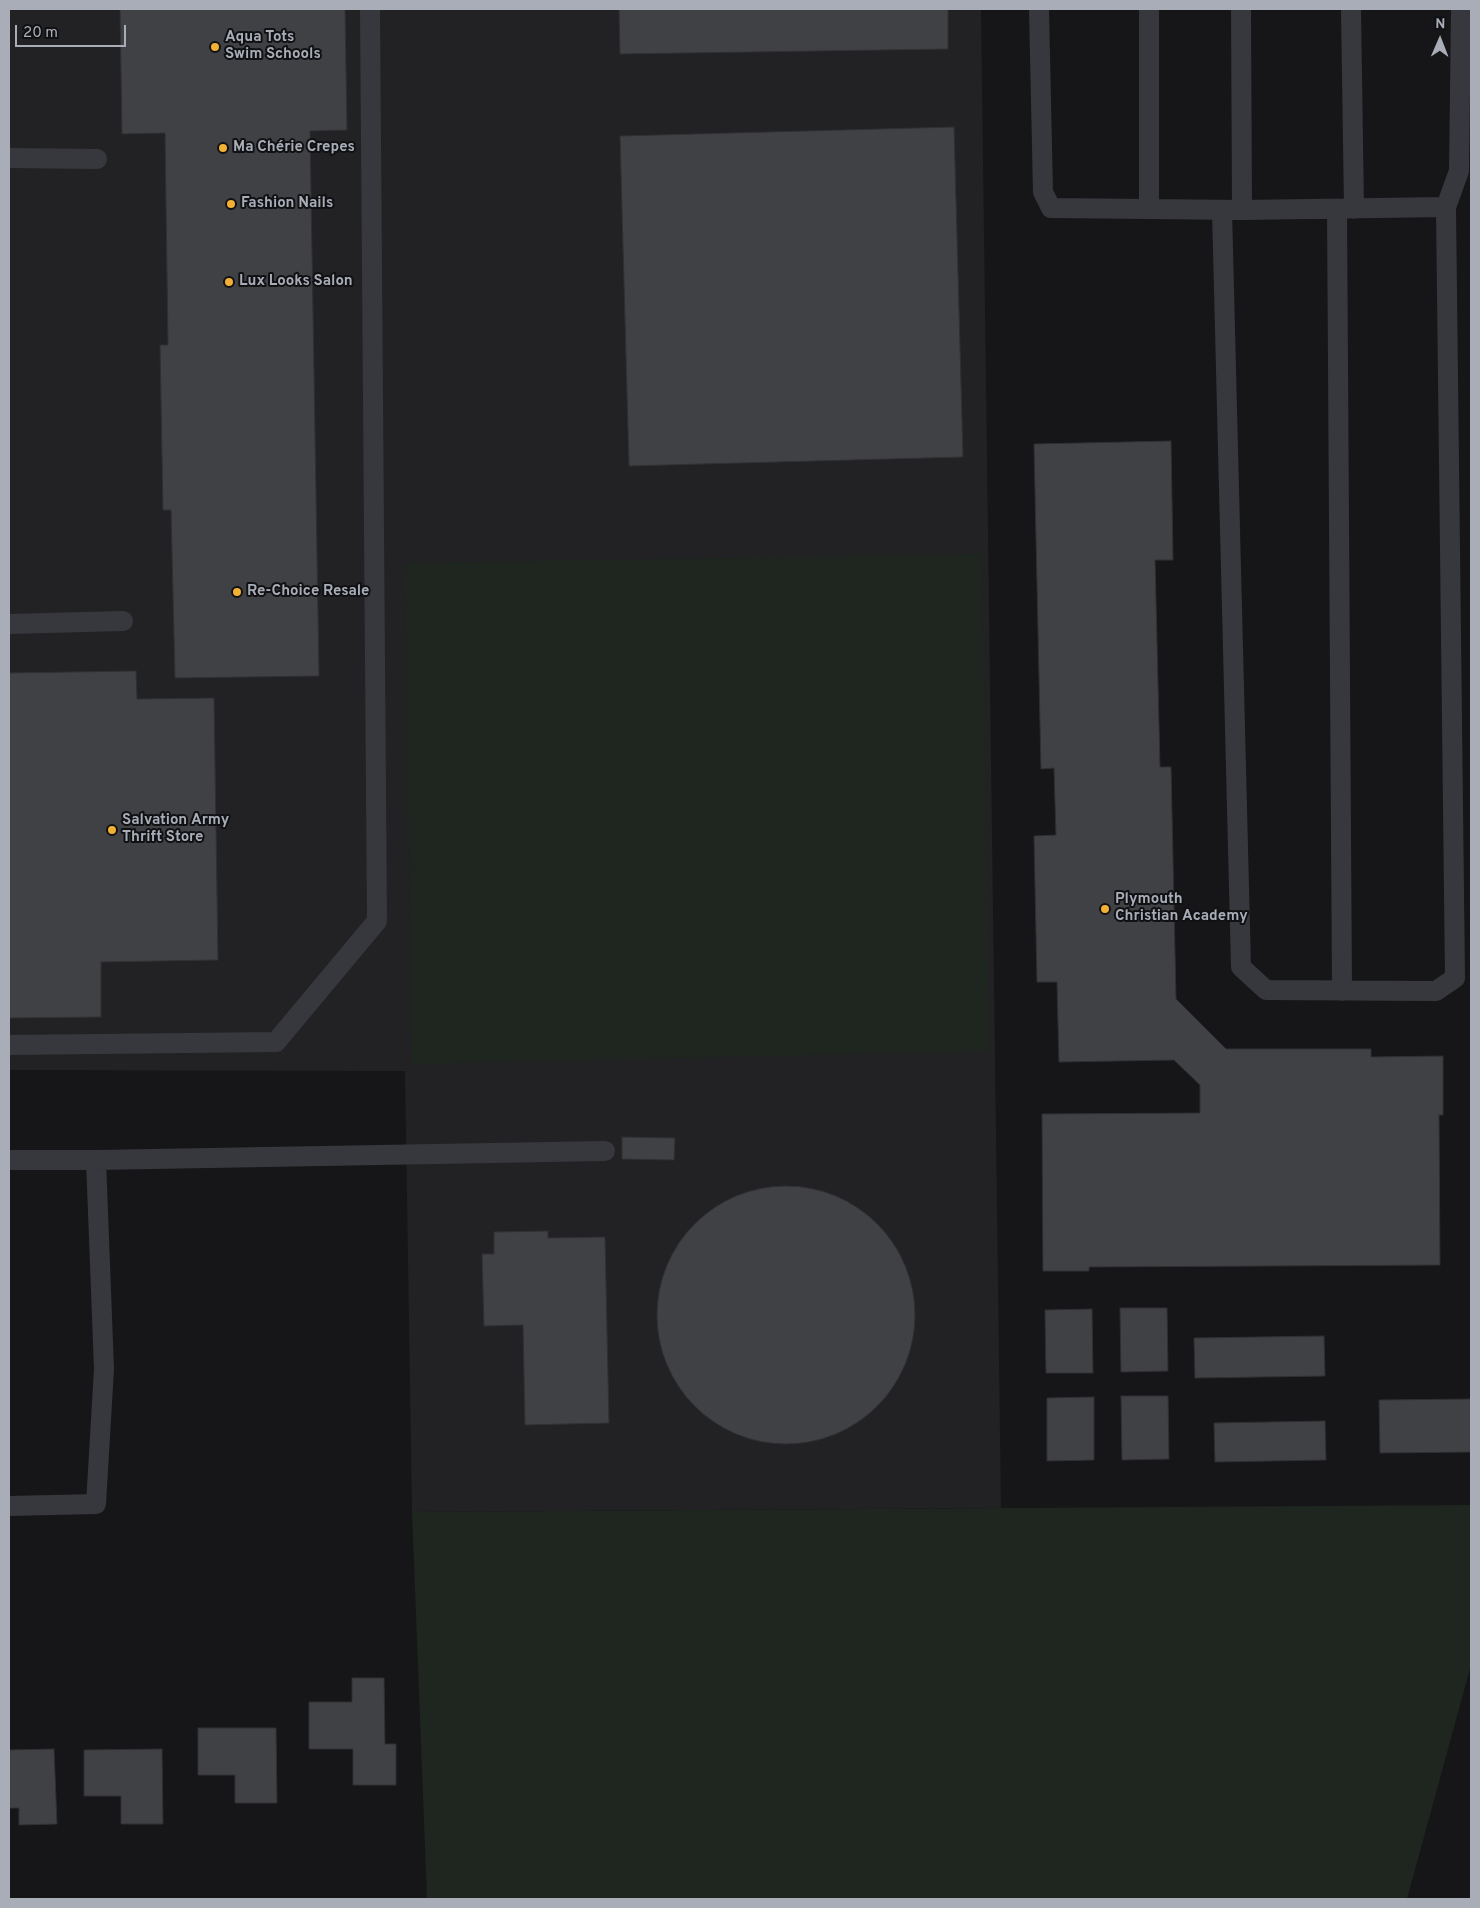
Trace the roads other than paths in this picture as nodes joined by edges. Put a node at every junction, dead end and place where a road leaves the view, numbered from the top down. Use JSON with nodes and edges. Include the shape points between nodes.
{"nodes":[{"id":1,"x":370,"y":9,"type":"edge"},
{"id":2,"x":1039,"y":9,"type":"edge"},
{"id":3,"x":1149,"y":9,"type":"edge"},
{"id":4,"x":1241,"y":9,"type":"edge"},
{"id":5,"x":1351,"y":9,"type":"edge"},
{"id":6,"x":1461,"y":9,"type":"edge"},
{"id":7,"x":9,"y":158,"type":"edge"},
{"id":8,"x":97,"y":159,"type":"dead end"},
{"id":9,"x":1446,"y":207,"type":"junction"},
{"id":10,"x":1149,"y":209,"type":"junction"},
{"id":11,"x":1346,"y":209,"type":"junction"},
{"id":12,"x":1232,"y":210,"type":"junction"},
{"id":13,"x":123,"y":621,"type":"dead end"},
{"id":14,"x":9,"y":624,"type":"edge"},
{"id":15,"x":1342,"y":991,"type":"junction"},
{"id":16,"x":9,"y":1045,"type":"edge"},
{"id":17,"x":605,"y":1150,"type":"dead end"},
{"id":18,"x":9,"y":1160,"type":"edge"},
{"id":19,"x":96,"y":1160,"type":"junction"},
{"id":20,"x":9,"y":1506,"type":"edge"}],
"edges":[{"from":1,"to":16,"type":"lane","via":[[377,921],[276,1042]]},
{"from":2,"to":10,"type":"lane","via":[[1043,192],[1051,208]]},
{"from":3,"to":10,"type":"lane"},
{"from":4,"to":12,"type":"lane"},
{"from":5,"to":11,"type":"lane"},
{"from":6,"to":9,"type":"lane","via":[[1460,171]]},
{"from":7,"to":8,"type":"lane"},
{"from":9,"to":11,"type":"lane"},
{"from":9,"to":15,"type":"lane","via":[[1455,978],[1436,991]]},
{"from":10,"to":12,"type":"lane"},
{"from":11,"to":12,"type":"lane"},
{"from":11,"to":15,"type":"lane"},
{"from":12,"to":15,"type":"lane","via":[[1241,967],[1266,990]]},
{"from":13,"to":14,"type":"lane"},
{"from":17,"to":19,"type":"lane"},
{"from":18,"to":19,"type":"lane"},
{"from":19,"to":20,"type":"lane","via":[[104,1369],[96,1504]]}]}
